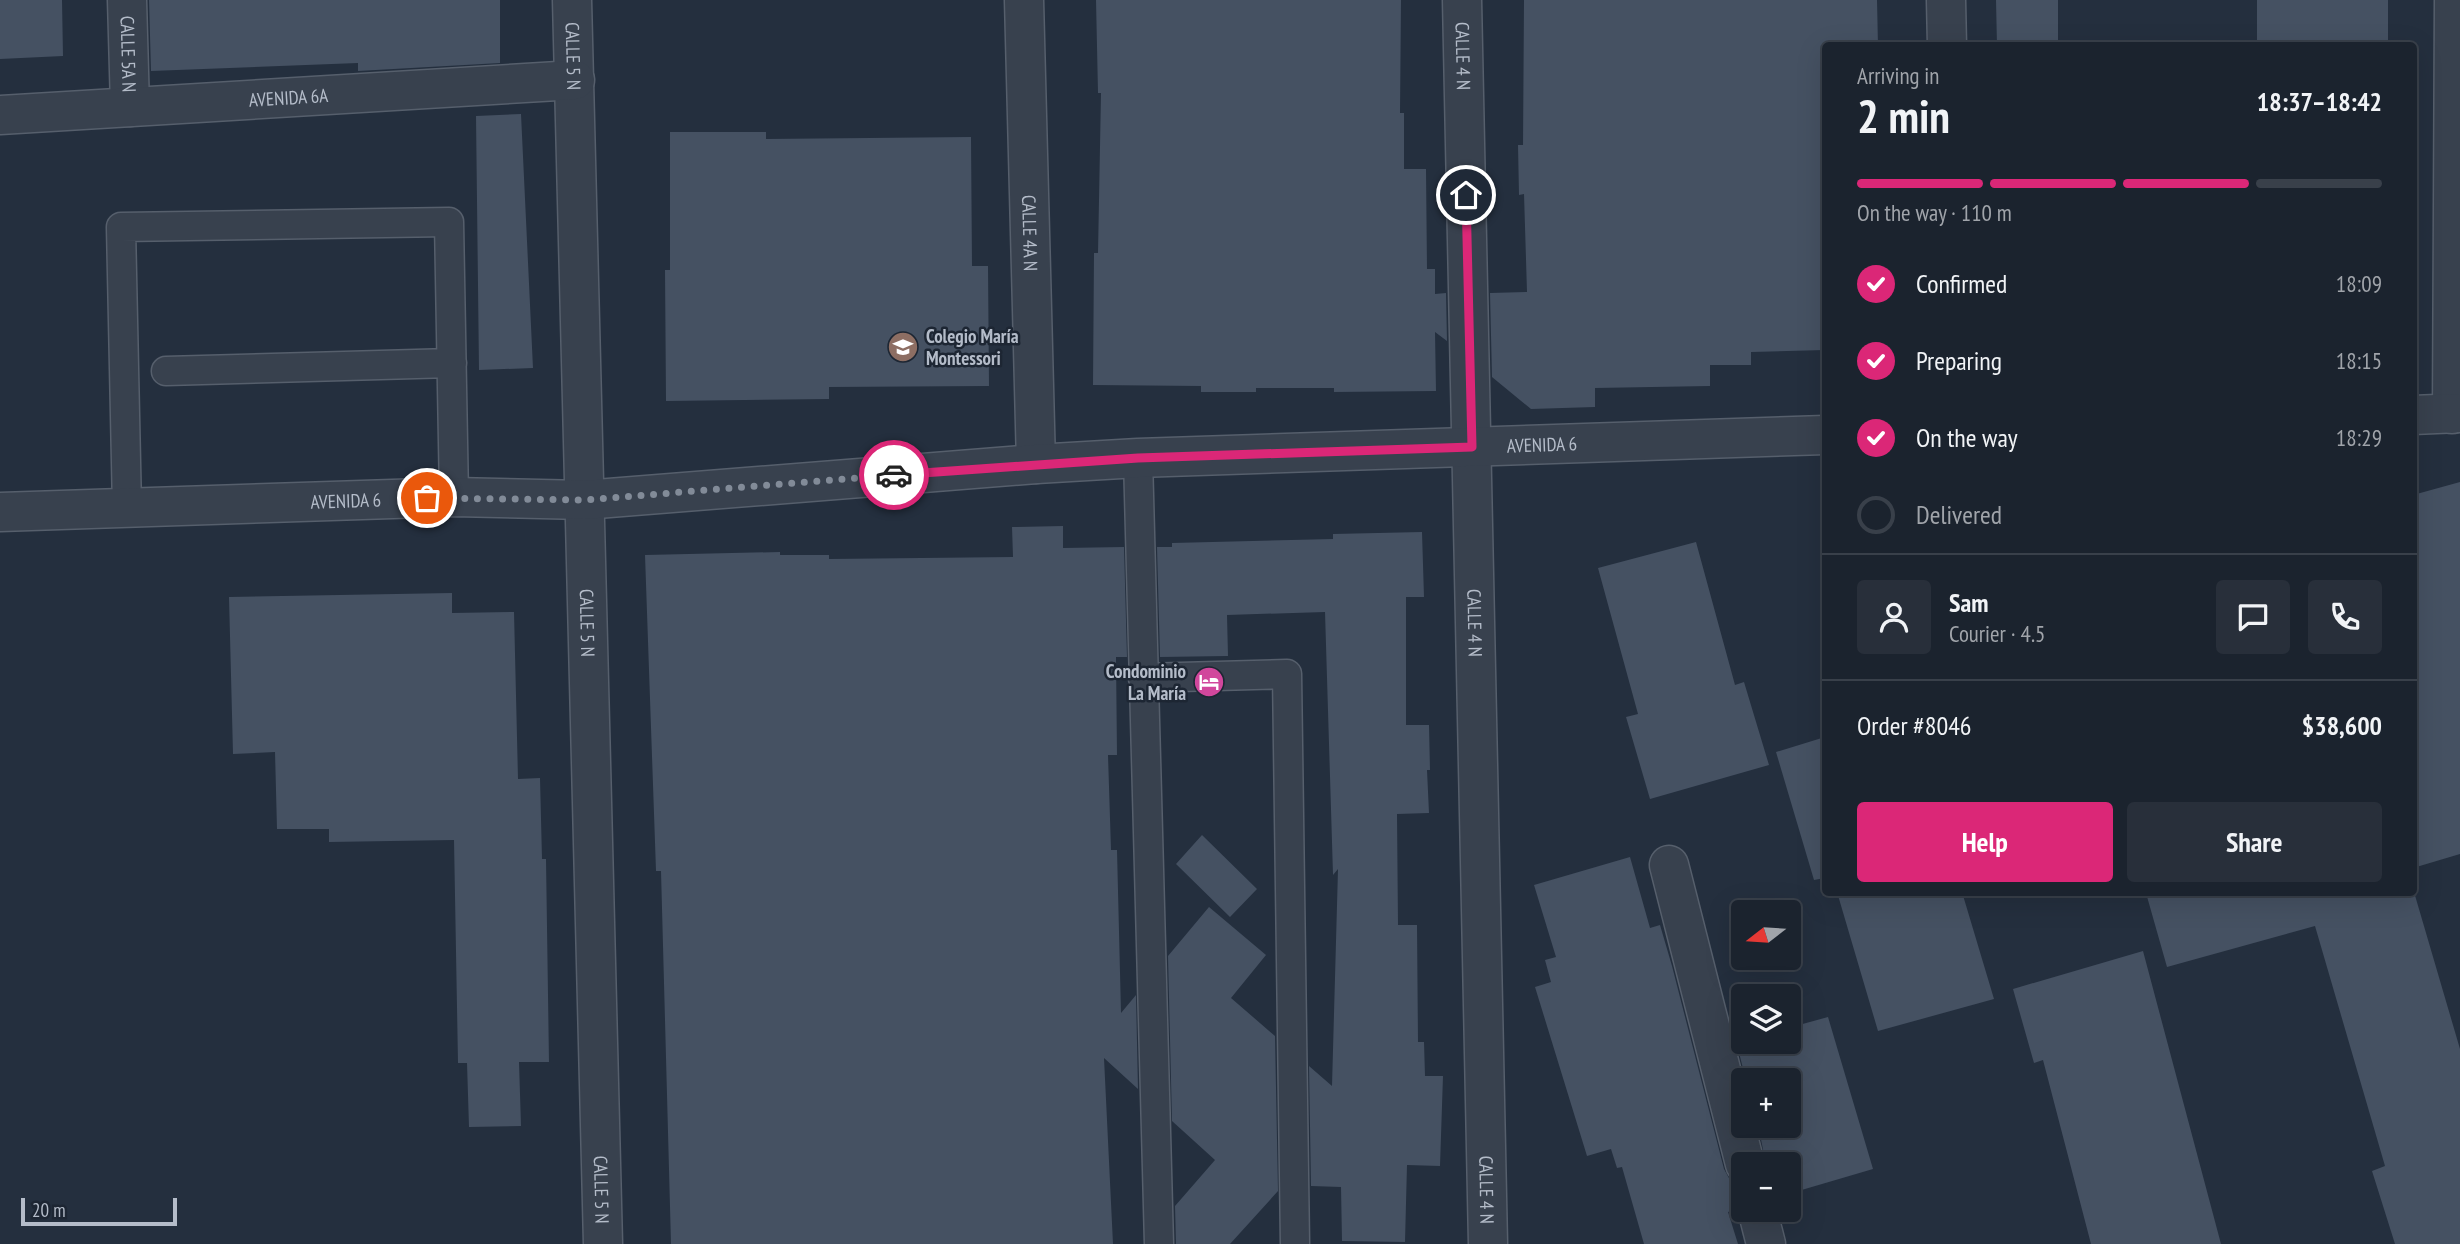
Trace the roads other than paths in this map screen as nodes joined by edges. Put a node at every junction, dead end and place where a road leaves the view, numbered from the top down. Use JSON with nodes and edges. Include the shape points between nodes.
{"nodes":[{"id":1,"x":127,"y":0,"type":"edge"},
{"id":2,"x":572,"y":0,"type":"edge"},
{"id":3,"x":1024,"y":0,"type":"edge"},
{"id":4,"x":1462,"y":0,"type":"edge"},
{"id":5,"x":1946,"y":0,"type":"edge"},
{"id":6,"x":2454,"y":0,"type":"edge"},
{"id":7,"x":1947,"y":42,"type":"edge"},
{"id":8,"x":575,"y":80,"type":"junction"},
{"id":9,"x":130,"y":107,"type":"junction"},
{"id":10,"x":0,"y":115,"type":"edge"},
{"id":11,"x":452,"y":363,"type":"junction"},
{"id":12,"x":166,"y":370,"type":"dead end"},
{"id":13,"x":2456,"y":413,"type":"edge"},
{"id":14,"x":2417,"y":415,"type":"edge"},
{"id":15,"x":1822,"y":435,"type":"edge"},
{"id":16,"x":1472,"y":447,"type":"junction"},
{"id":17,"x":1138,"y":458,"type":"junction"},
{"id":18,"x":1035,"y":464,"type":"junction"},
{"id":19,"x":454,"y":497,"type":"junction"},
{"id":20,"x":584,"y":500,"type":"junction"},
{"id":21,"x":127,"y":509,"type":"junction"},
{"id":22,"x":0,"y":512,"type":"edge"},
{"id":23,"x":1143,"y":678,"type":"junction"},
{"id":24,"x":1669,"y":864,"type":"dead end"},
{"id":25,"x":1742,"y":1152,"type":"edge"},
{"id":26,"x":1760,"y":1222,"type":"edge"},
{"id":27,"x":603,"y":1244,"type":"edge"},
{"id":28,"x":1158,"y":1244,"type":"edge"},
{"id":29,"x":1295,"y":1244,"type":"edge"},
{"id":30,"x":1488,"y":1244,"type":"edge"},
{"id":31,"x":1766,"y":1244,"type":"edge"}],
"edges":[{"from":1,"to":9,"type":"street","name":"CALLE 5A N"},
{"from":2,"to":8,"type":"street","name":"CALLE 5 N"},
{"from":3,"to":18,"type":"street","name":"CALLE 4A N"},
{"from":4,"to":16,"type":"street","name":"CALLE 4 N"},
{"from":5,"to":7,"type":"street"},
{"from":6,"to":13,"type":"street"},
{"from":8,"to":9,"type":"street","name":"AVENIDA 6A"},
{"from":8,"to":20,"type":"street","name":"CALLE 5 N"},
{"from":9,"to":10,"type":"street","name":"AVENIDA 6A"},
{"from":11,"to":12,"type":"lane"},
{"from":11,"to":19,"type":"lane"},
{"from":11,"to":21,"type":"lane","via":[[449,222],[121,227]]},
{"from":13,"to":14,"type":"street"},
{"from":15,"to":16,"type":"street","name":"AVENIDA 6"},
{"from":16,"to":17,"type":"street","name":"AVENIDA 6"},
{"from":16,"to":30,"type":"street","name":"CALLE 4 N"},
{"from":17,"to":18,"type":"street","name":"AVENIDA 6"},
{"from":17,"to":23,"type":"lane"},
{"from":18,"to":20,"type":"street","name":"AVENIDA 6"},
{"from":19,"to":20,"type":"street","name":"AVENIDA 6"},
{"from":19,"to":21,"type":"street","name":"AVENIDA 6"},
{"from":20,"to":27,"type":"street","name":"CALLE 5 N"},
{"from":21,"to":22,"type":"street","name":"AVENIDA 6"},
{"from":23,"to":28,"type":"lane"},
{"from":23,"to":29,"type":"lane","via":[[1286,674]]},
{"from":24,"to":25,"type":"street"},
{"from":26,"to":31,"type":"street"}]}
